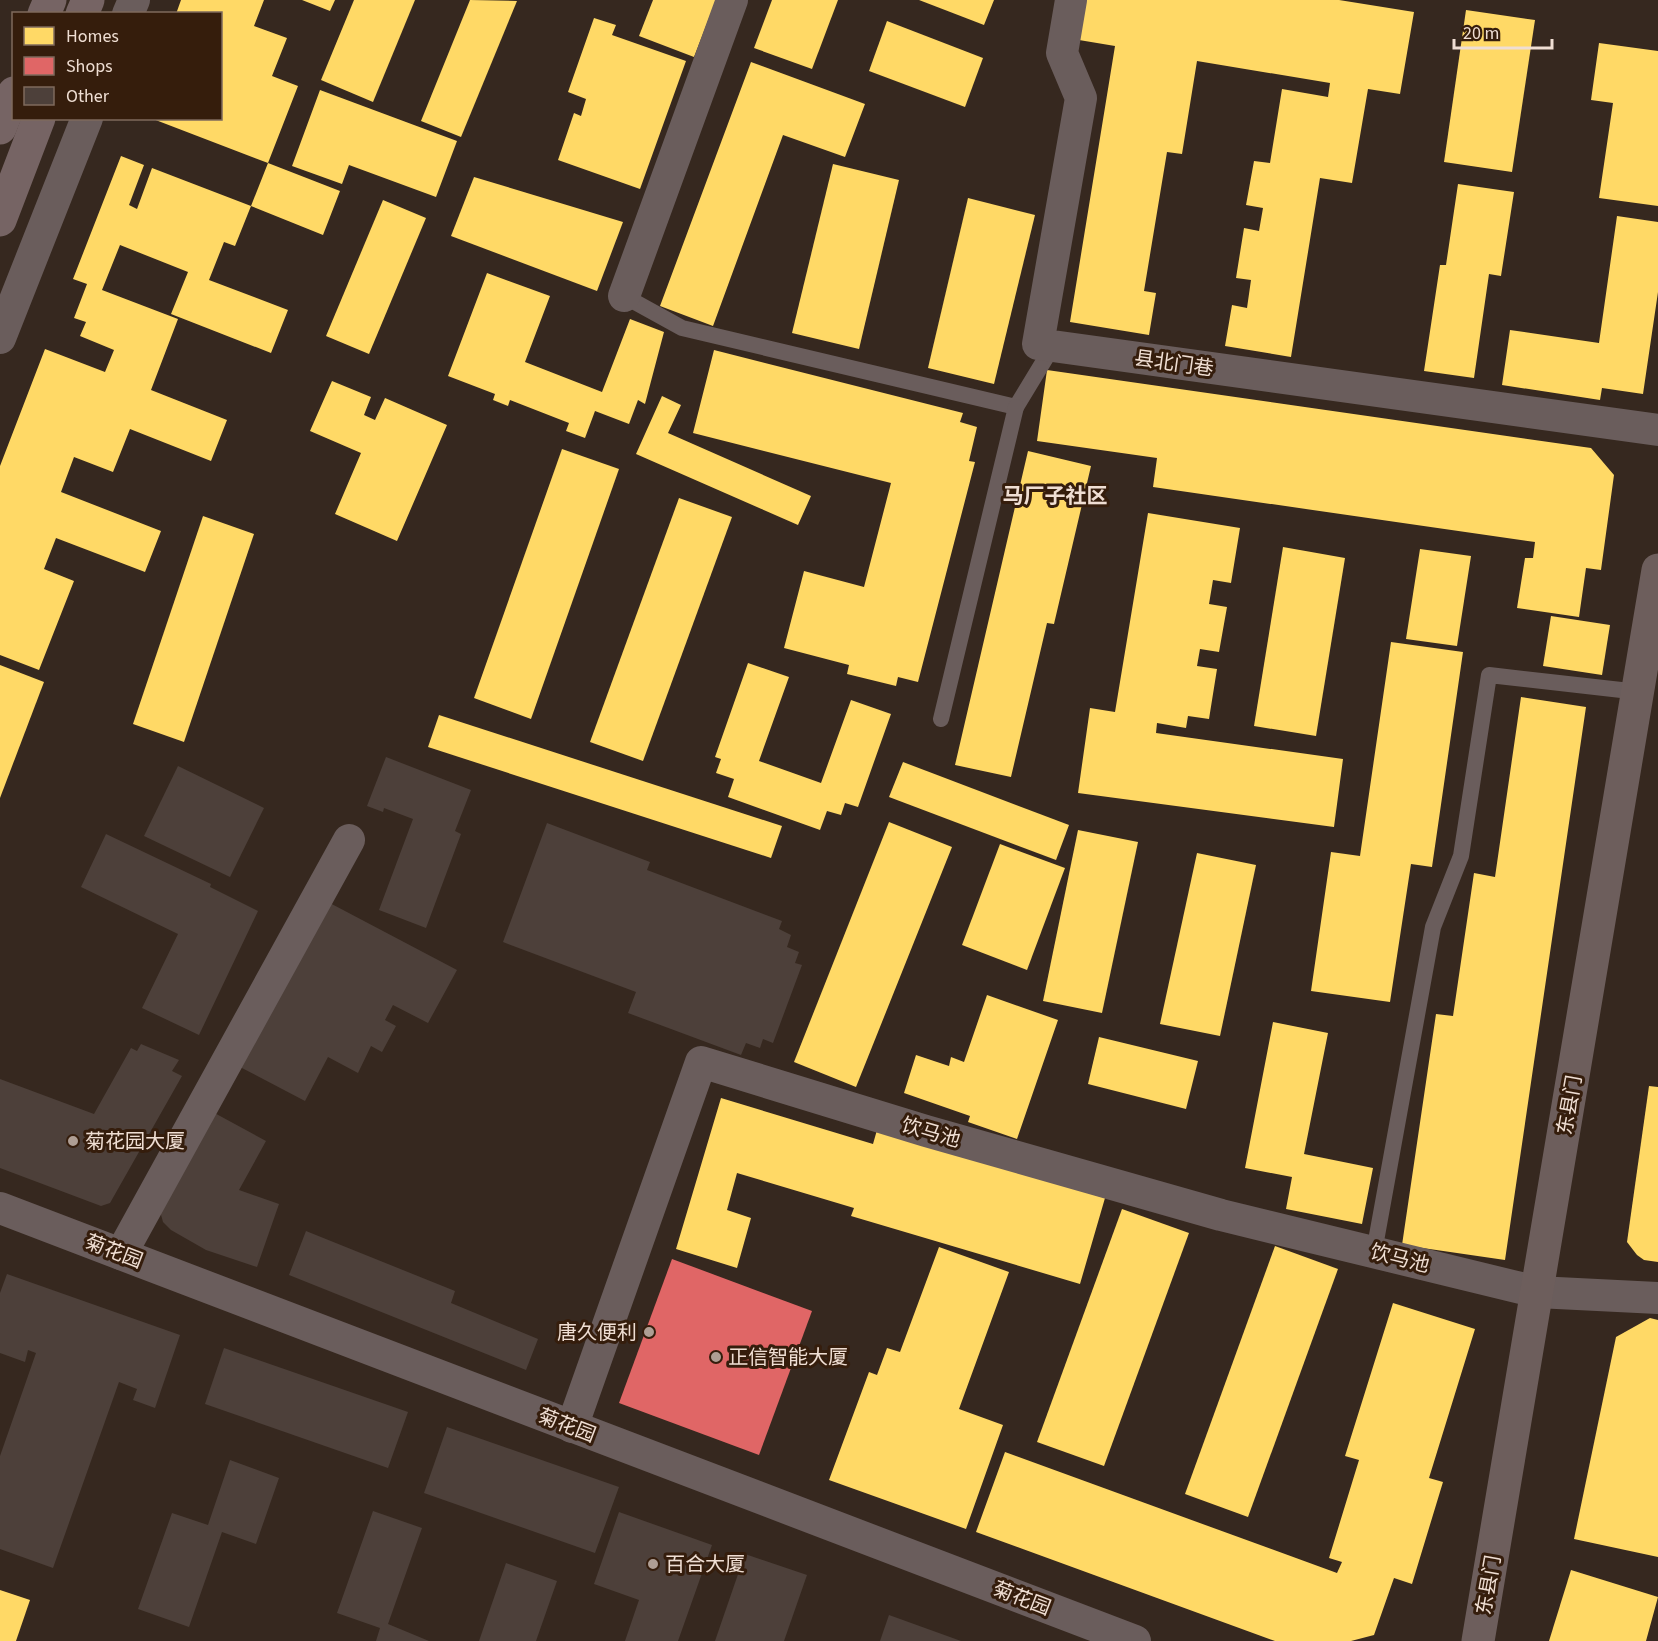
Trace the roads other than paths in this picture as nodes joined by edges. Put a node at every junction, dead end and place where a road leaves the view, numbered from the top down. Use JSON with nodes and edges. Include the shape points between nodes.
{"nodes":[{"id":1,"x":732,"y":0,"type":"edge"},
{"id":2,"x":1071,"y":0,"type":"edge"},
{"id":3,"x":12,"y":98,"type":"edge"},
{"id":4,"x":38,"y":120,"type":"edge"},
{"id":5,"x":86,"y":120,"type":"edge"},
{"id":6,"x":0,"y":128,"type":"edge"},
{"id":7,"x":0,"y":220,"type":"edge"},
{"id":8,"x":624,"y":296,"type":"joint"},
{"id":9,"x":0,"y":338,"type":"edge"},
{"id":10,"x":1053,"y":346,"type":"junction"},
{"id":11,"x":1016,"y":408,"type":"junction"},
{"id":12,"x":1658,"y":430,"type":"edge"},
{"id":13,"x":1658,"y":570,"type":"edge"},
{"id":14,"x":1652,"y":654,"type":"edge"},
{"id":15,"x":1639,"y":692,"type":"junction"},
{"id":16,"x":941,"y":719,"type":"dead end"},
{"id":17,"x":349,"y":840,"type":"dead end"},
{"id":18,"x":0,"y":1208,"type":"edge"},
{"id":19,"x":1374,"y":1252,"type":"junction"},
{"id":20,"x":121,"y":1254,"type":"junction"},
{"id":21,"x":1537,"y":1292,"type":"junction"},
{"id":22,"x":1658,"y":1298,"type":"edge"},
{"id":23,"x":572,"y":1427,"type":"junction"},
{"id":24,"x":1135,"y":1641,"type":"edge"},
{"id":25,"x":1478,"y":1641,"type":"edge"}],
"edges":[{"from":1,"to":8,"type":"street"},
{"from":2,"to":10,"type":"street","via":[[1062,52],[1081,98],[1038,344]]},
{"from":3,"to":6,"type":"main road"},
{"from":4,"to":7,"type":"main road"},
{"from":5,"to":9,"type":"street"},
{"from":8,"to":11,"type":"lane","via":[[682,328]]},
{"from":10,"to":11,"type":"lane"},
{"from":10,"to":12,"type":"street","name":"县北门巷"},
{"from":11,"to":16,"type":"lane"},
{"from":13,"to":14,"type":"street","name":"东县门"},
{"from":14,"to":15,"type":"street","name":"东县门"},
{"from":15,"to":19,"type":"lane","via":[[1489,675],[1461,856],[1433,927]]},
{"from":15,"to":21,"type":"street","name":"东县门"},
{"from":17,"to":20,"type":"street"},
{"from":18,"to":20,"type":"street","name":"菊花园"},
{"from":19,"to":21,"type":"street","name":"饮马池"},
{"from":19,"to":23,"type":"street","name":"饮马池","via":[[1221,1215],[701,1062]]},
{"from":20,"to":23,"type":"street","name":"菊花园"},
{"from":21,"to":22,"type":"street","name":"饮马池"},
{"from":21,"to":25,"type":"street","name":"东县门"},
{"from":23,"to":24,"type":"street","name":"菊花园"}]}
